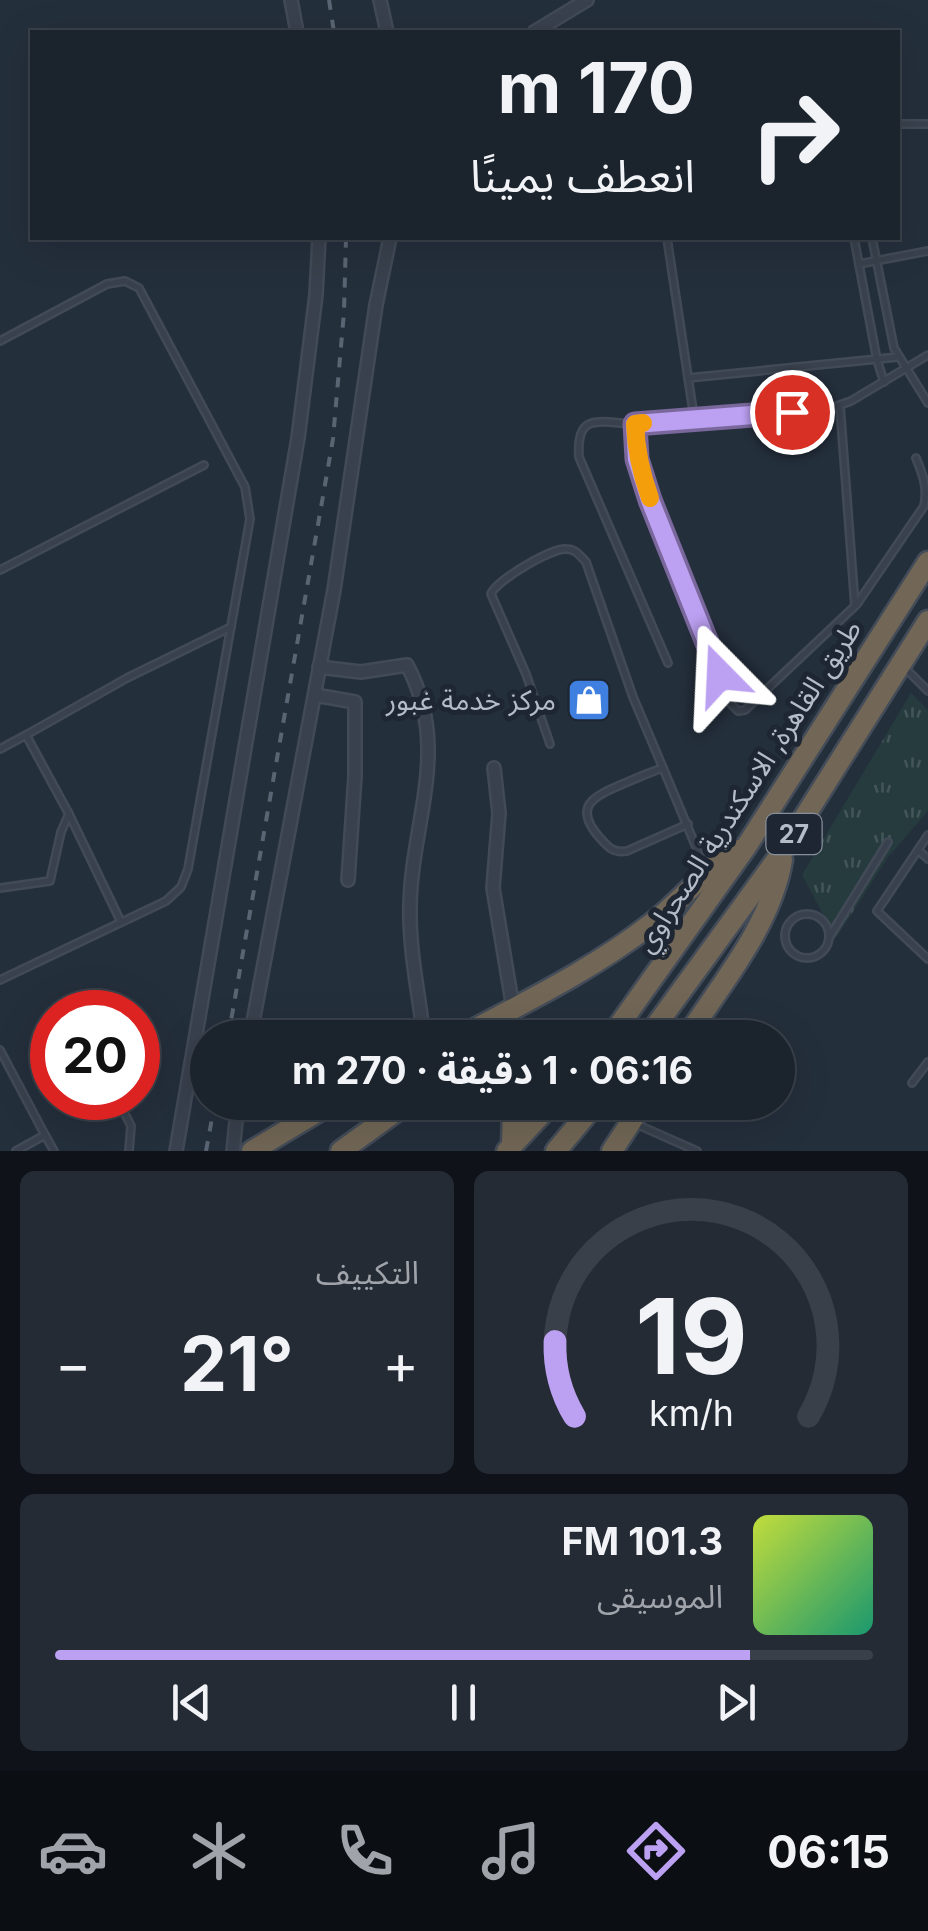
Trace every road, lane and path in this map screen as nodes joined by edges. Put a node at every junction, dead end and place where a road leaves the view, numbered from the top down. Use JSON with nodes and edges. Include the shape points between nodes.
{"nodes":[{"id":1,"x":291,"y":0,"type":"edge"},
{"id":2,"x":380,"y":0,"type":"edge"},
{"id":3,"x":588,"y":0,"type":"edge"},
{"id":4,"x":297,"y":30,"type":"edge"},
{"id":5,"x":386,"y":30,"type":"edge"},
{"id":6,"x":537,"y":30,"type":"edge"},
{"id":7,"x":900,"y":124,"type":"edge"},
{"id":8,"x":928,"y":124,"type":"edge"},
{"id":9,"x":319,"y":240,"type":"edge"},
{"id":10,"x":390,"y":240,"type":"edge"},
{"id":11,"x":668,"y":240,"type":"edge"},
{"id":12,"x":854,"y":240,"type":"edge"},
{"id":13,"x":872,"y":240,"type":"edge"},
{"id":14,"x":928,"y":251,"type":"edge"},
{"id":15,"x":876,"y":261,"type":"junction"},
{"id":16,"x":859,"y":264,"type":"junction"},
{"id":17,"x":0,"y":341,"type":"edge"},
{"id":18,"x":928,"y":355,"type":"edge"},
{"id":19,"x":898,"y":358,"type":"junction"},
{"id":20,"x":877,"y":360,"type":"junction"},
{"id":21,"x":906,"y":370,"type":"junction"},
{"id":22,"x":688,"y":378,"type":"junction"},
{"id":23,"x":884,"y":382,"type":"junction"},
{"id":24,"x":928,"y":403,"type":"edge"},
{"id":25,"x":840,"y":406,"type":"junction"},
{"id":26,"x":694,"y":417,"type":"junction"},
{"id":27,"x":635,"y":424,"type":"junction"},
{"id":28,"x":916,"y":458,"type":"dead end"},
{"id":29,"x":204,"y":465,"type":"dead end"},
{"id":30,"x":928,"y":562,"type":"edge"},
{"id":31,"x":0,"y":570,"type":"edge"},
{"id":32,"x":855,"y":606,"type":"junction"},
{"id":33,"x":928,"y":622,"type":"edge"},
{"id":34,"x":232,"y":627,"type":"junction"},
{"id":35,"x":668,"y":663,"type":"dead end"},
{"id":36,"x":901,"y":664,"type":"junction"},
{"id":37,"x":319,"y":667,"type":"junction"},
{"id":38,"x":928,"y":691,"type":"edge"},
{"id":39,"x":315,"y":695,"type":"junction"},
{"id":40,"x":26,"y":735,"type":"junction"},
{"id":41,"x":550,"y":744,"type":"dead end"},
{"id":42,"x":0,"y":749,"type":"edge"},
{"id":43,"x":494,"y":768,"type":"dead end"},
{"id":44,"x":663,"y":768,"type":"junction"},
{"id":45,"x":69,"y":814,"type":"junction"},
{"id":46,"x":688,"y":824,"type":"junction"},
{"id":47,"x":928,"y":835,"type":"edge"},
{"id":48,"x":888,"y":842,"type":"dead end"},
{"id":49,"x":746,"y":847,"type":"junction"},
{"id":50,"x":918,"y":850,"type":"junction"},
{"id":51,"x":783,"y":851,"type":"junction"},
{"id":52,"x":928,"y":859,"type":"edge"},
{"id":53,"x":706,"y":874,"type":"junction"},
{"id":54,"x":348,"y":880,"type":"dead end"},
{"id":55,"x":0,"y":888,"type":"edge"},
{"id":56,"x":766,"y":910,"type":"junction"},
{"id":57,"x":121,"y":922,"type":"junction"},
{"id":58,"x":787,"y":925,"type":"junction"},
{"id":59,"x":830,"y":936,"type":"junction"},
{"id":60,"x":928,"y":959,"type":"edge"},
{"id":61,"x":0,"y":980,"type":"edge"},
{"id":62,"x":512,"y":1008,"type":"junction"},
{"id":63,"x":253,"y":1020,"type":"edge"},
{"id":64,"x":422,"y":1020,"type":"edge"},
{"id":65,"x":490,"y":1020,"type":"edge"},
{"id":66,"x":623,"y":1020,"type":"edge"},
{"id":67,"x":660,"y":1020,"type":"edge"},
{"id":68,"x":697,"y":1020,"type":"edge"},
{"id":69,"x":0,"y":1050,"type":"edge"},
{"id":70,"x":928,"y":1062,"type":"edge"},
{"id":71,"x":912,"y":1083,"type":"dead end"},
{"id":72,"x":128,"y":1120,"type":"edge"},
{"id":73,"x":237,"y":1120,"type":"edge"},
{"id":74,"x":304,"y":1120,"type":"edge"},
{"id":75,"x":384,"y":1120,"type":"edge"},
{"id":76,"x":512,"y":1120,"type":"edge"},
{"id":77,"x":536,"y":1120,"type":"edge"},
{"id":78,"x":582,"y":1120,"type":"edge"},
{"id":79,"x":632,"y":1122,"type":"joint"},
{"id":80,"x":45,"y":1136,"type":"junction"},
{"id":81,"x":561,"y":1146,"type":"edge"},
{"id":82,"x":510,"y":1148,"type":"edge"},
{"id":83,"x":16,"y":1151,"type":"edge"},
{"id":84,"x":54,"y":1151,"type":"edge"},
{"id":85,"x":129,"y":1151,"type":"edge"},
{"id":86,"x":176,"y":1151,"type":"edge"},
{"id":87,"x":234,"y":1151,"type":"edge"},
{"id":88,"x":252,"y":1151,"type":"edge"},
{"id":89,"x":342,"y":1151,"type":"edge"},
{"id":90,"x":612,"y":1151,"type":"edge"},
{"id":91,"x":698,"y":1151,"type":"edge"}],
"edges":[{"from":1,"to":4,"type":"street"},
{"from":2,"to":5,"type":"street"},
{"from":3,"to":6,"type":"street"},
{"from":7,"to":8,"type":"lane"},
{"from":9,"to":86,"type":"street","via":[[298,438]]},
{"from":10,"to":37,"type":"street"},
{"from":11,"to":22,"type":"lane"},
{"from":12,"to":16,"type":"lane"},
{"from":13,"to":15,"type":"lane"},
{"from":14,"to":15,"type":"lane"},
{"from":15,"to":16,"type":"lane"},
{"from":15,"to":19,"type":"lane"},
{"from":16,"to":20,"type":"lane"},
{"from":17,"to":34,"type":"lane","via":[[106,284],[125,281],[139,288],[245,487],[250,519]]},
{"from":18,"to":21,"type":"lane"},
{"from":19,"to":20,"type":"lane"},
{"from":19,"to":21,"type":"lane"},
{"from":20,"to":22,"type":"lane"},
{"from":20,"to":23,"type":"lane"},
{"from":21,"to":23,"type":"lane"},
{"from":21,"to":24,"type":"lane"},
{"from":22,"to":26,"type":"lane"},
{"from":23,"to":25,"type":"lane"},
{"from":25,"to":26,"type":"lane"},
{"from":25,"to":32,"type":"lane"},
{"from":26,"to":27,"type":"lane"},
{"from":27,"to":32,"type":"lane","via":[[650,500],[738,711]]},
{"from":27,"to":35,"type":"lane","via":[[588,423],[578,436],[579,457]]},
{"from":28,"to":32,"type":"lane","via":[[926,482],[924,506]]},
{"from":29,"to":31,"type":"lane"},
{"from":30,"to":49,"type":"highway","name":"طريق القاهرة, الاسكندرية الصحراوي","number":"27"},
{"from":33,"to":36,"type":"highway","name":"طريق القاهرة, الاسكندرية الصحراوي","number":"27"},
{"from":34,"to":40,"type":"lane"},
{"from":34,"to":57,"type":"lane","via":[[188,869],[166,901]]},
{"from":36,"to":38,"type":"lane"},
{"from":36,"to":51,"type":"highway","name":"طريق القاهرة, الاسكندرية الصحراوي","number":"27"},
{"from":37,"to":39,"type":"street"},
{"from":37,"to":64,"type":"street","via":[[362,672],[407,665],[428,724],[410,904]]},
{"from":39,"to":54,"type":"street","via":[[355,702]]},
{"from":39,"to":63,"type":"street"},
{"from":40,"to":42,"type":"lane"},
{"from":40,"to":45,"type":"lane"},
{"from":41,"to":44,"type":"lane","via":[[491,594],[498,581],[561,548],[586,562]]},
{"from":43,"to":62,"type":"street","via":[[499,812],[493,888]]},
{"from":44,"to":46,"type":"lane"},
{"from":44,"to":46,"type":"lane","via":[[596,796],[586,815],[617,852]]},
{"from":45,"to":55,"type":"lane","via":[[50,881]]},
{"from":45,"to":57,"type":"lane"},
{"from":46,"to":53,"type":"lane"},
{"from":47,"to":50,"type":"lane"},
{"from":48,"to":59,"type":"lane"},
{"from":49,"to":53,"type":"highway"},
{"from":49,"to":66,"type":"highway","name":"طريق القاهرة, الاسكندرية الصحراوي","number":"27"},
{"from":50,"to":52,"type":"lane"},
{"from":50,"to":60,"type":"lane","via":[[878,914]]},
{"from":51,"to":56,"type":"highway"},
{"from":51,"to":67,"type":"highway","name":"طريق القاهرة, الاسكندرية الصحراوي","number":"27"},
{"from":53,"to":62,"type":"highway","via":[[620,947]]},
{"from":56,"to":58,"type":"lane"},
{"from":56,"to":68,"type":"highway"},
{"from":57,"to":61,"type":"lane"},
{"from":58,"to":59,"type":"lane","via":[[795,916],[818,916]]},
{"from":58,"to":59,"type":"lane","via":[[787,948],[807,959],[818,956]]},
{"from":62,"to":65,"type":"highway"},
{"from":69,"to":80,"type":"lane"},
{"from":70,"to":71,"type":"lane"},
{"from":72,"to":85,"type":"lane"},
{"from":73,"to":87,"type":"street"},
{"from":74,"to":88,"type":"highway"},
{"from":75,"to":89,"type":"highway"},
{"from":76,"to":82,"type":"highway"},
{"from":77,"to":82,"type":"highway"},
{"from":78,"to":81,"type":"highway"},
{"from":79,"to":90,"type":"highway"},
{"from":79,"to":91,"type":"lane"},
{"from":80,"to":83,"type":"lane"},
{"from":80,"to":84,"type":"lane"}]}
